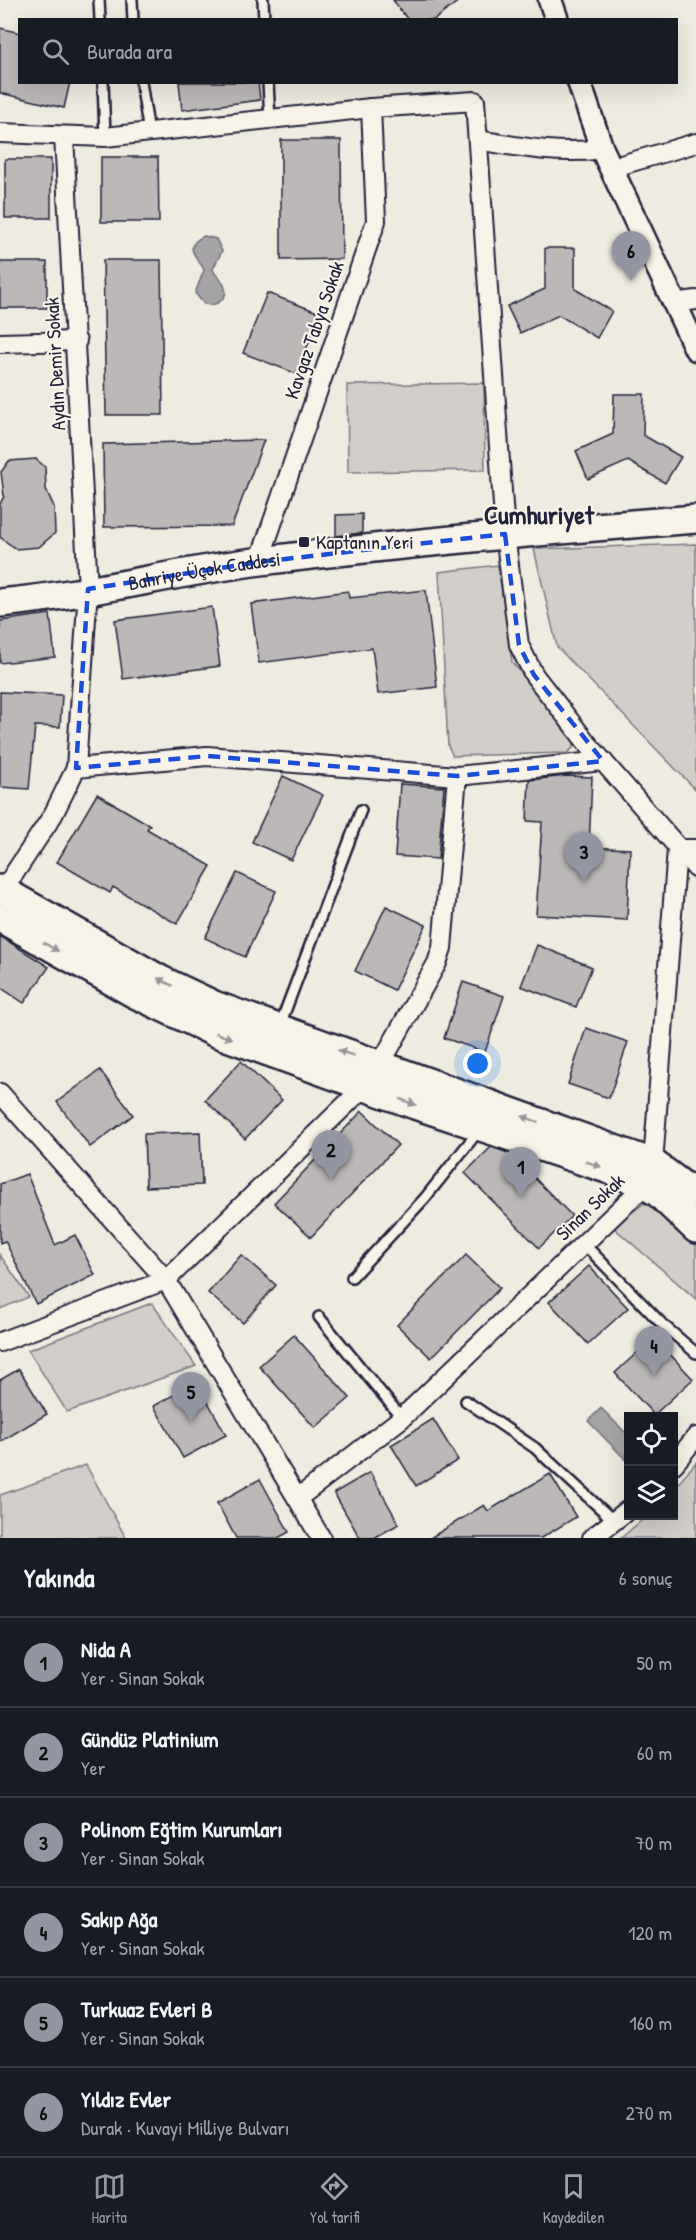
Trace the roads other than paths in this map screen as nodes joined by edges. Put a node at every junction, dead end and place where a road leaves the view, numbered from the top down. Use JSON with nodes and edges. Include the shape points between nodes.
{"nodes":[{"id":1,"x":99,"y":0,"type":"edge"},
{"id":2,"x":132,"y":0,"type":"edge"},
{"id":3,"x":262,"y":0,"type":"edge"},
{"id":4,"x":550,"y":0,"type":"edge"},
{"id":5,"x":100,"y":18,"type":"edge"},
{"id":6,"x":133,"y":18,"type":"edge"},
{"id":7,"x":264,"y":18,"type":"edge"},
{"id":8,"x":556,"y":18,"type":"edge"},
{"id":9,"x":103,"y":84,"type":"edge"},
{"id":10,"x":141,"y":84,"type":"edge"},
{"id":11,"x":268,"y":84,"type":"edge"},
{"id":12,"x":580,"y":84,"type":"edge"},
{"id":13,"x":371,"y":108,"type":"junction"},
{"id":14,"x":270,"y":120,"type":"junction"},
{"id":15,"x":0,"y":133,"type":"edge"},
{"id":16,"x":149,"y":133,"type":"junction"},
{"id":17,"x":64,"y":136,"type":"junction"},
{"id":18,"x":105,"y":137,"type":"junction"},
{"id":19,"x":478,"y":140,"type":"junction"},
{"id":20,"x":696,"y":143,"type":"edge"},
{"id":21,"x":606,"y":159,"type":"junction"},
{"id":22,"x":696,"y":300,"type":"edge"},
{"id":23,"x":674,"y":303,"type":"junction"},
{"id":24,"x":77,"y":341,"type":"junction"},
{"id":25,"x":0,"y":343,"type":"edge"},
{"id":26,"x":696,"y":349,"type":"edge"},
{"id":27,"x":696,"y":519,"type":"edge"},
{"id":28,"x":505,"y":534,"type":"junction"},
{"id":29,"x":259,"y":562,"type":"junction"},
{"id":30,"x":88,"y":589,"type":"junction"},
{"id":31,"x":0,"y":603,"type":"edge"},
{"id":32,"x":603,"y":762,"type":"junction"},
{"id":33,"x":76,"y":768,"type":"junction"},
{"id":34,"x":457,"y":776,"type":"junction"},
{"id":35,"x":361,"y":810,"type":"dead end"},
{"id":36,"x":677,"y":849,"type":"junction"},
{"id":37,"x":696,"y":849,"type":"edge"},
{"id":38,"x":696,"y":868,"type":"edge"},
{"id":39,"x":1,"y":892,"type":"edge"},
{"id":40,"x":0,"y":918,"type":"edge"},
{"id":41,"x":278,"y":1030,"type":"junction"},
{"id":42,"x":372,"y":1076,"type":"junction"},
{"id":43,"x":0,"y":1093,"type":"edge"},
{"id":44,"x":482,"y":1127,"type":"junction"},
{"id":45,"x":649,"y":1174,"type":"junction"},
{"id":46,"x":696,"y":1195,"type":"edge"},
{"id":47,"x":696,"y":1229,"type":"edge"},
{"id":48,"x":584,"y":1244,"type":"junction"},
{"id":49,"x":352,"y":1277,"type":"dead end"},
{"id":50,"x":166,"y":1280,"type":"junction"},
{"id":51,"x":319,"y":1317,"type":"dead end"},
{"id":52,"x":0,"y":1342,"type":"edge"},
{"id":53,"x":696,"y":1353,"type":"edge"},
{"id":54,"x":466,"y":1401,"type":"dead end"},
{"id":55,"x":402,"y":1418,"type":"junction"},
{"id":56,"x":696,"y":1437,"type":"edge"},
{"id":57,"x":678,"y":1459,"type":"edge"},
{"id":58,"x":298,"y":1498,"type":"junction"},
{"id":59,"x":622,"y":1516,"type":"edge"},
{"id":60,"x":321,"y":1538,"type":"edge"},
{"id":61,"x":592,"y":1538,"type":"edge"}],
"edges":[{"from":1,"to":5,"type":"lane"},
{"from":2,"to":6,"type":"lane"},
{"from":3,"to":7,"type":"lane"},
{"from":4,"to":8,"type":"street"},
{"from":9,"to":18,"type":"lane"},
{"from":10,"to":16,"type":"lane"},
{"from":11,"to":14,"type":"lane"},
{"from":12,"to":21,"type":"street"},
{"from":13,"to":14,"type":"street"},
{"from":13,"to":19,"type":"street","via":[[475,101]]},
{"from":13,"to":29,"type":"street","name":"Kavgaz Tabya Sokak","via":[[376,221]]},
{"from":14,"to":16,"type":"street"},
{"from":15,"to":17,"type":"street"},
{"from":16,"to":18,"type":"street"},
{"from":17,"to":18,"type":"street"},
{"from":17,"to":24,"type":"street","name":"Aydın Demir Sokak"},
{"from":19,"to":21,"type":"street","via":[[581,152]]},
{"from":19,"to":28,"type":"street"},
{"from":20,"to":21,"type":"street"},
{"from":21,"to":23,"type":"street"},
{"from":22,"to":23,"type":"street"},
{"from":23,"to":26,"type":"street"},
{"from":24,"to":25,"type":"street"},
{"from":24,"to":30,"type":"street","name":"Aydın Demir Sokak"},
{"from":27,"to":28,"type":"main road","name":"Bahriye Üçok Caddesi"},
{"from":28,"to":29,"type":"main road","name":"Bahriye Üçok Caddesi"},
{"from":28,"to":32,"type":"street","via":[[519,645],[534,675]]},
{"from":29,"to":30,"type":"main road","name":"Bahriye Üçok Caddesi"},
{"from":30,"to":31,"type":"main road","name":"Bahriye Üçok Caddesi"},
{"from":30,"to":33,"type":"street","name":"Aydın Demir Sokak"},
{"from":32,"to":34,"type":"street"},
{"from":32,"to":36,"type":"street"},
{"from":33,"to":34,"type":"street","via":[[207,756]]},
{"from":33,"to":39,"type":"street","via":[[53,815]]},
{"from":34,"to":42,"type":"street","via":[[442,948]]},
{"from":35,"to":41,"type":"lane"},
{"from":36,"to":37,"type":"street"},
{"from":36,"to":38,"type":"street"},
{"from":36,"to":45,"type":"street"},
{"from":41,"to":39,"type":"main road","one_way":true,"via":[[161,980]]},
{"from":40,"to":42,"type":"main road","one_way":true,"via":[[133,993],[216,1033]]},
{"from":42,"to":41,"type":"main road","one_way":true},
{"from":42,"to":44,"type":"main road","one_way":true},
{"from":45,"to":42,"type":"main road","one_way":true},
{"from":42,"to":50,"type":"street"},
{"from":43,"to":50,"type":"street"},
{"from":44,"to":45,"type":"main road","one_way":true,"via":[[610,1170]]},
{"from":44,"to":49,"type":"lane","via":[[425,1198]]},
{"from":45,"to":46,"type":"main road","via":[[675,1176]]},
{"from":45,"to":47,"type":"main road","via":[[658,1193]]},
{"from":45,"to":48,"type":"street","name":"Sinan Sokak"},
{"from":48,"to":53,"type":"lane"},
{"from":48,"to":55,"type":"street","name":"Sinan Sokak"},
{"from":50,"to":52,"type":"street"},
{"from":50,"to":58,"type":"street"},
{"from":51,"to":55,"type":"lane"},
{"from":54,"to":59,"type":"lane","via":[[535,1448]]},
{"from":55,"to":58,"type":"street","name":"Sinan Sokak"},
{"from":56,"to":57,"type":"street"},
{"from":58,"to":60,"type":"street"},
{"from":59,"to":61,"type":"street"}]}
